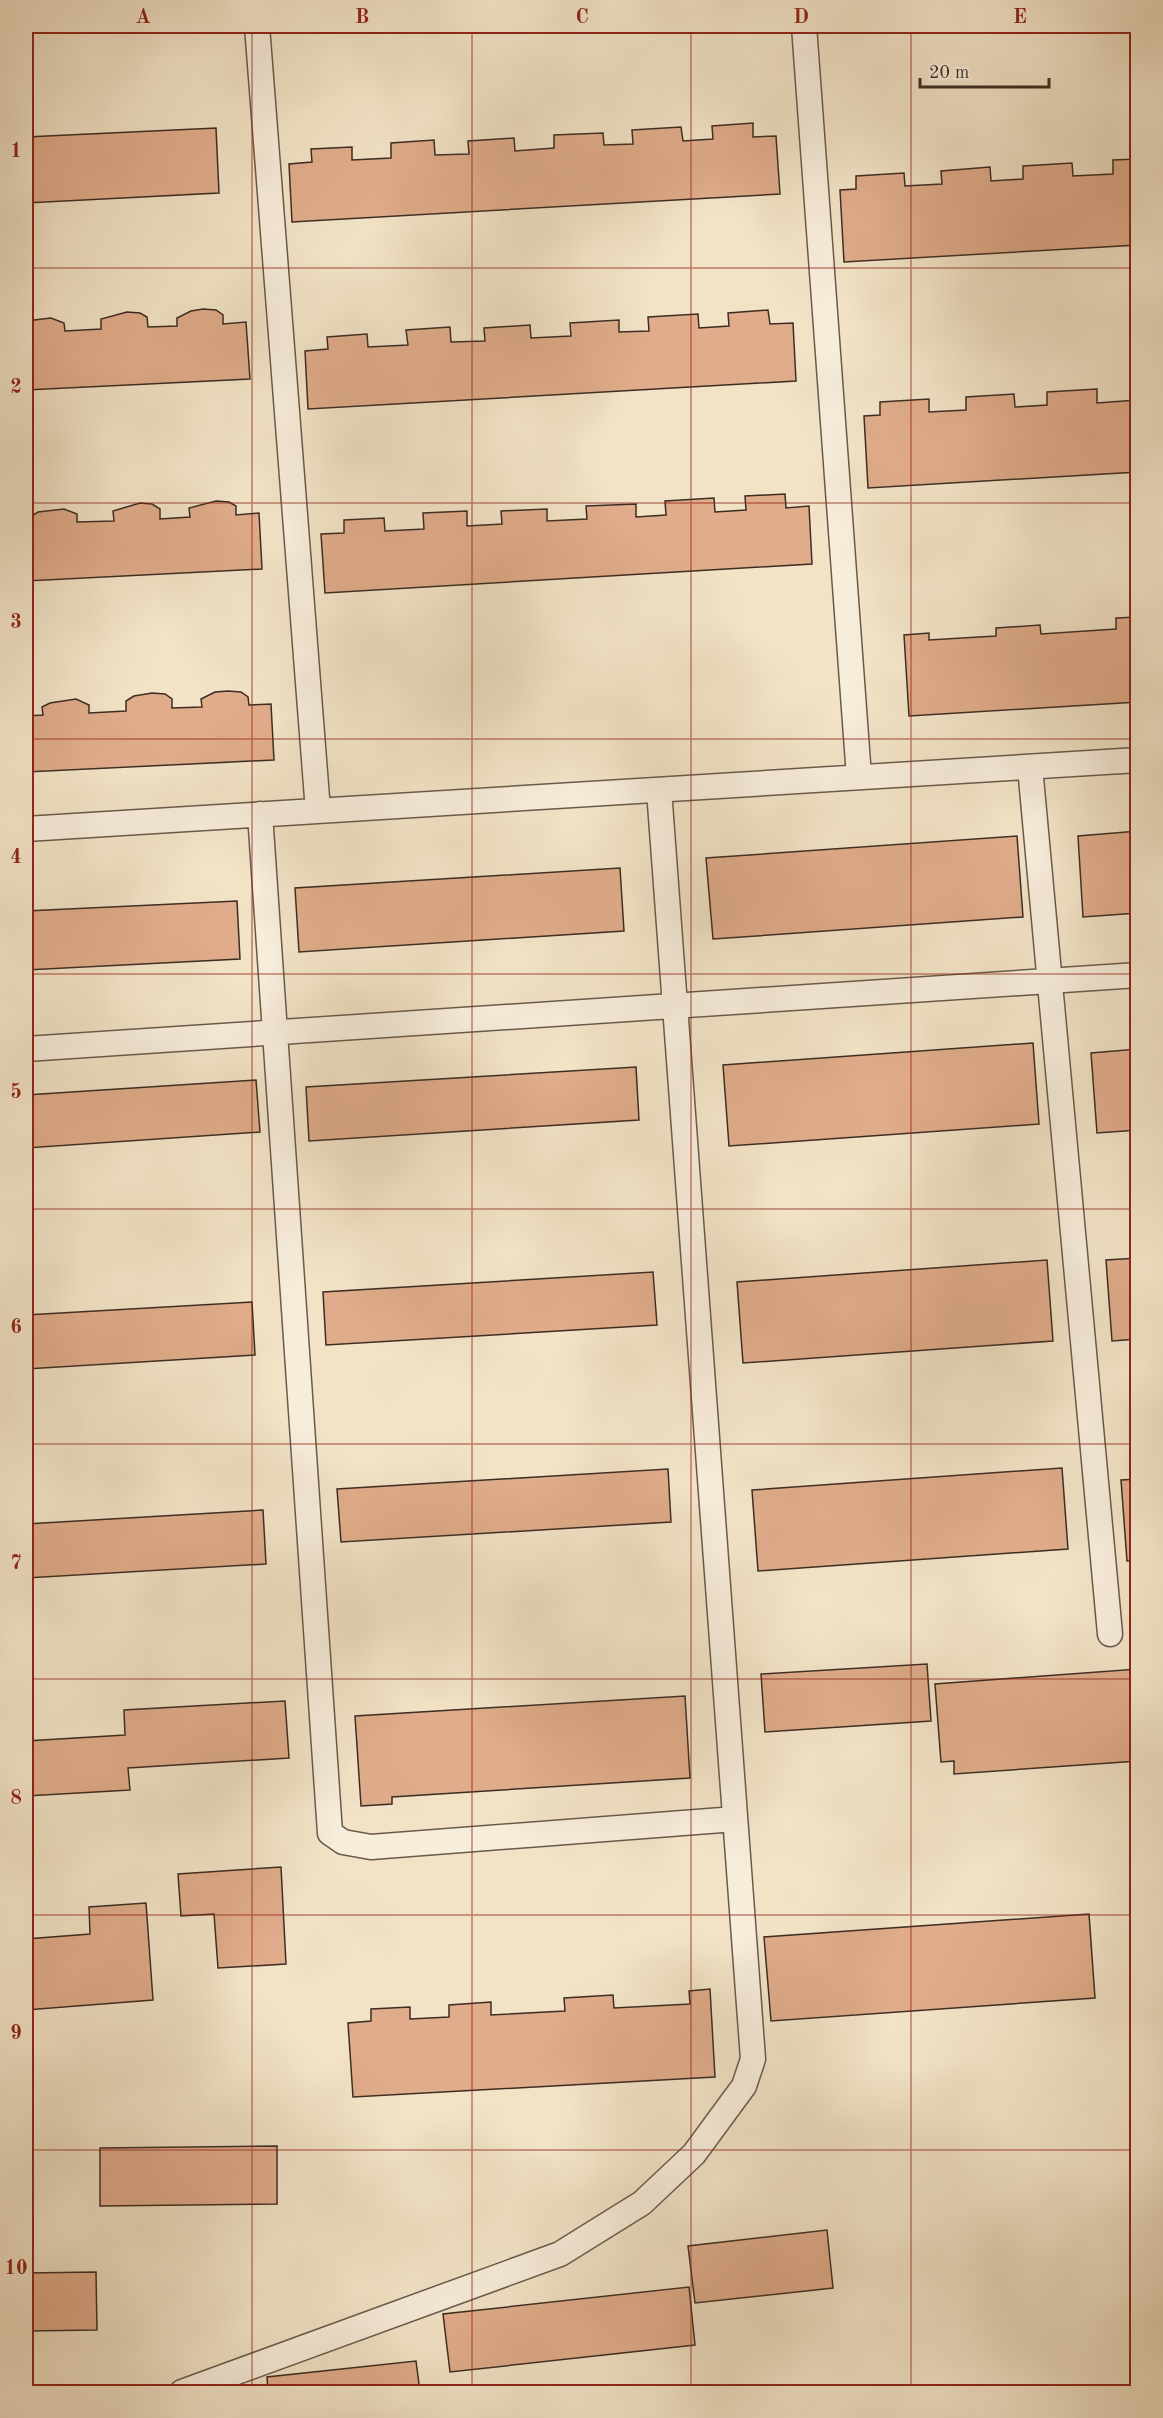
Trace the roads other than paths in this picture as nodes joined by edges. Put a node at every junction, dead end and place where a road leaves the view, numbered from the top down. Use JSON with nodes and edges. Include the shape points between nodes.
{"nodes":[{"id":1,"x":257,"y":26,"type":"edge"},
{"id":2,"x":804,"y":26,"type":"edge"},
{"id":3,"x":1137,"y":760,"type":"edge"},
{"id":4,"x":1030,"y":767,"type":"junction"},
{"id":5,"x":859,"y":777,"type":"junction"},
{"id":6,"x":659,"y":790,"type":"junction"},
{"id":7,"x":318,"y":811,"type":"junction"},
{"id":8,"x":260,"y":814,"type":"junction"},
{"id":9,"x":26,"y":829,"type":"edge"},
{"id":10,"x":1137,"y":975,"type":"edge"},
{"id":11,"x":1050,"y":981,"type":"junction"},
{"id":12,"x":675,"y":1007,"type":"junction"},
{"id":13,"x":275,"y":1033,"type":"junction"},
{"id":14,"x":26,"y":1049,"type":"edge"},
{"id":15,"x":1110,"y":1634,"type":"dead end"},
{"id":16,"x":735,"y":1819,"type":"junction"},
{"id":17,"x":182,"y":2392,"type":"edge"}],
"edges":[{"from":1,"to":7,"type":"lane"},
{"from":2,"to":5,"type":"lane"},
{"from":3,"to":4,"type":"lane"},
{"from":4,"to":5,"type":"lane"},
{"from":4,"to":11,"type":"lane"},
{"from":5,"to":6,"type":"lane"},
{"from":6,"to":7,"type":"lane"},
{"from":6,"to":12,"type":"lane"},
{"from":7,"to":8,"type":"lane"},
{"from":8,"to":9,"type":"lane"},
{"from":8,"to":13,"type":"lane"},
{"from":10,"to":11,"type":"lane"},
{"from":11,"to":12,"type":"lane"},
{"from":11,"to":15,"type":"lane"},
{"from":12,"to":13,"type":"lane"},
{"from":12,"to":16,"type":"lane"},
{"from":13,"to":14,"type":"lane"},
{"from":13,"to":16,"type":"lane","via":[[330,1833],[343,1842],[371,1847]]},
{"from":16,"to":17,"type":"lane","via":[[753,2060],[744,2086],[694,2154],[642,2203],[560,2253]]}]}
